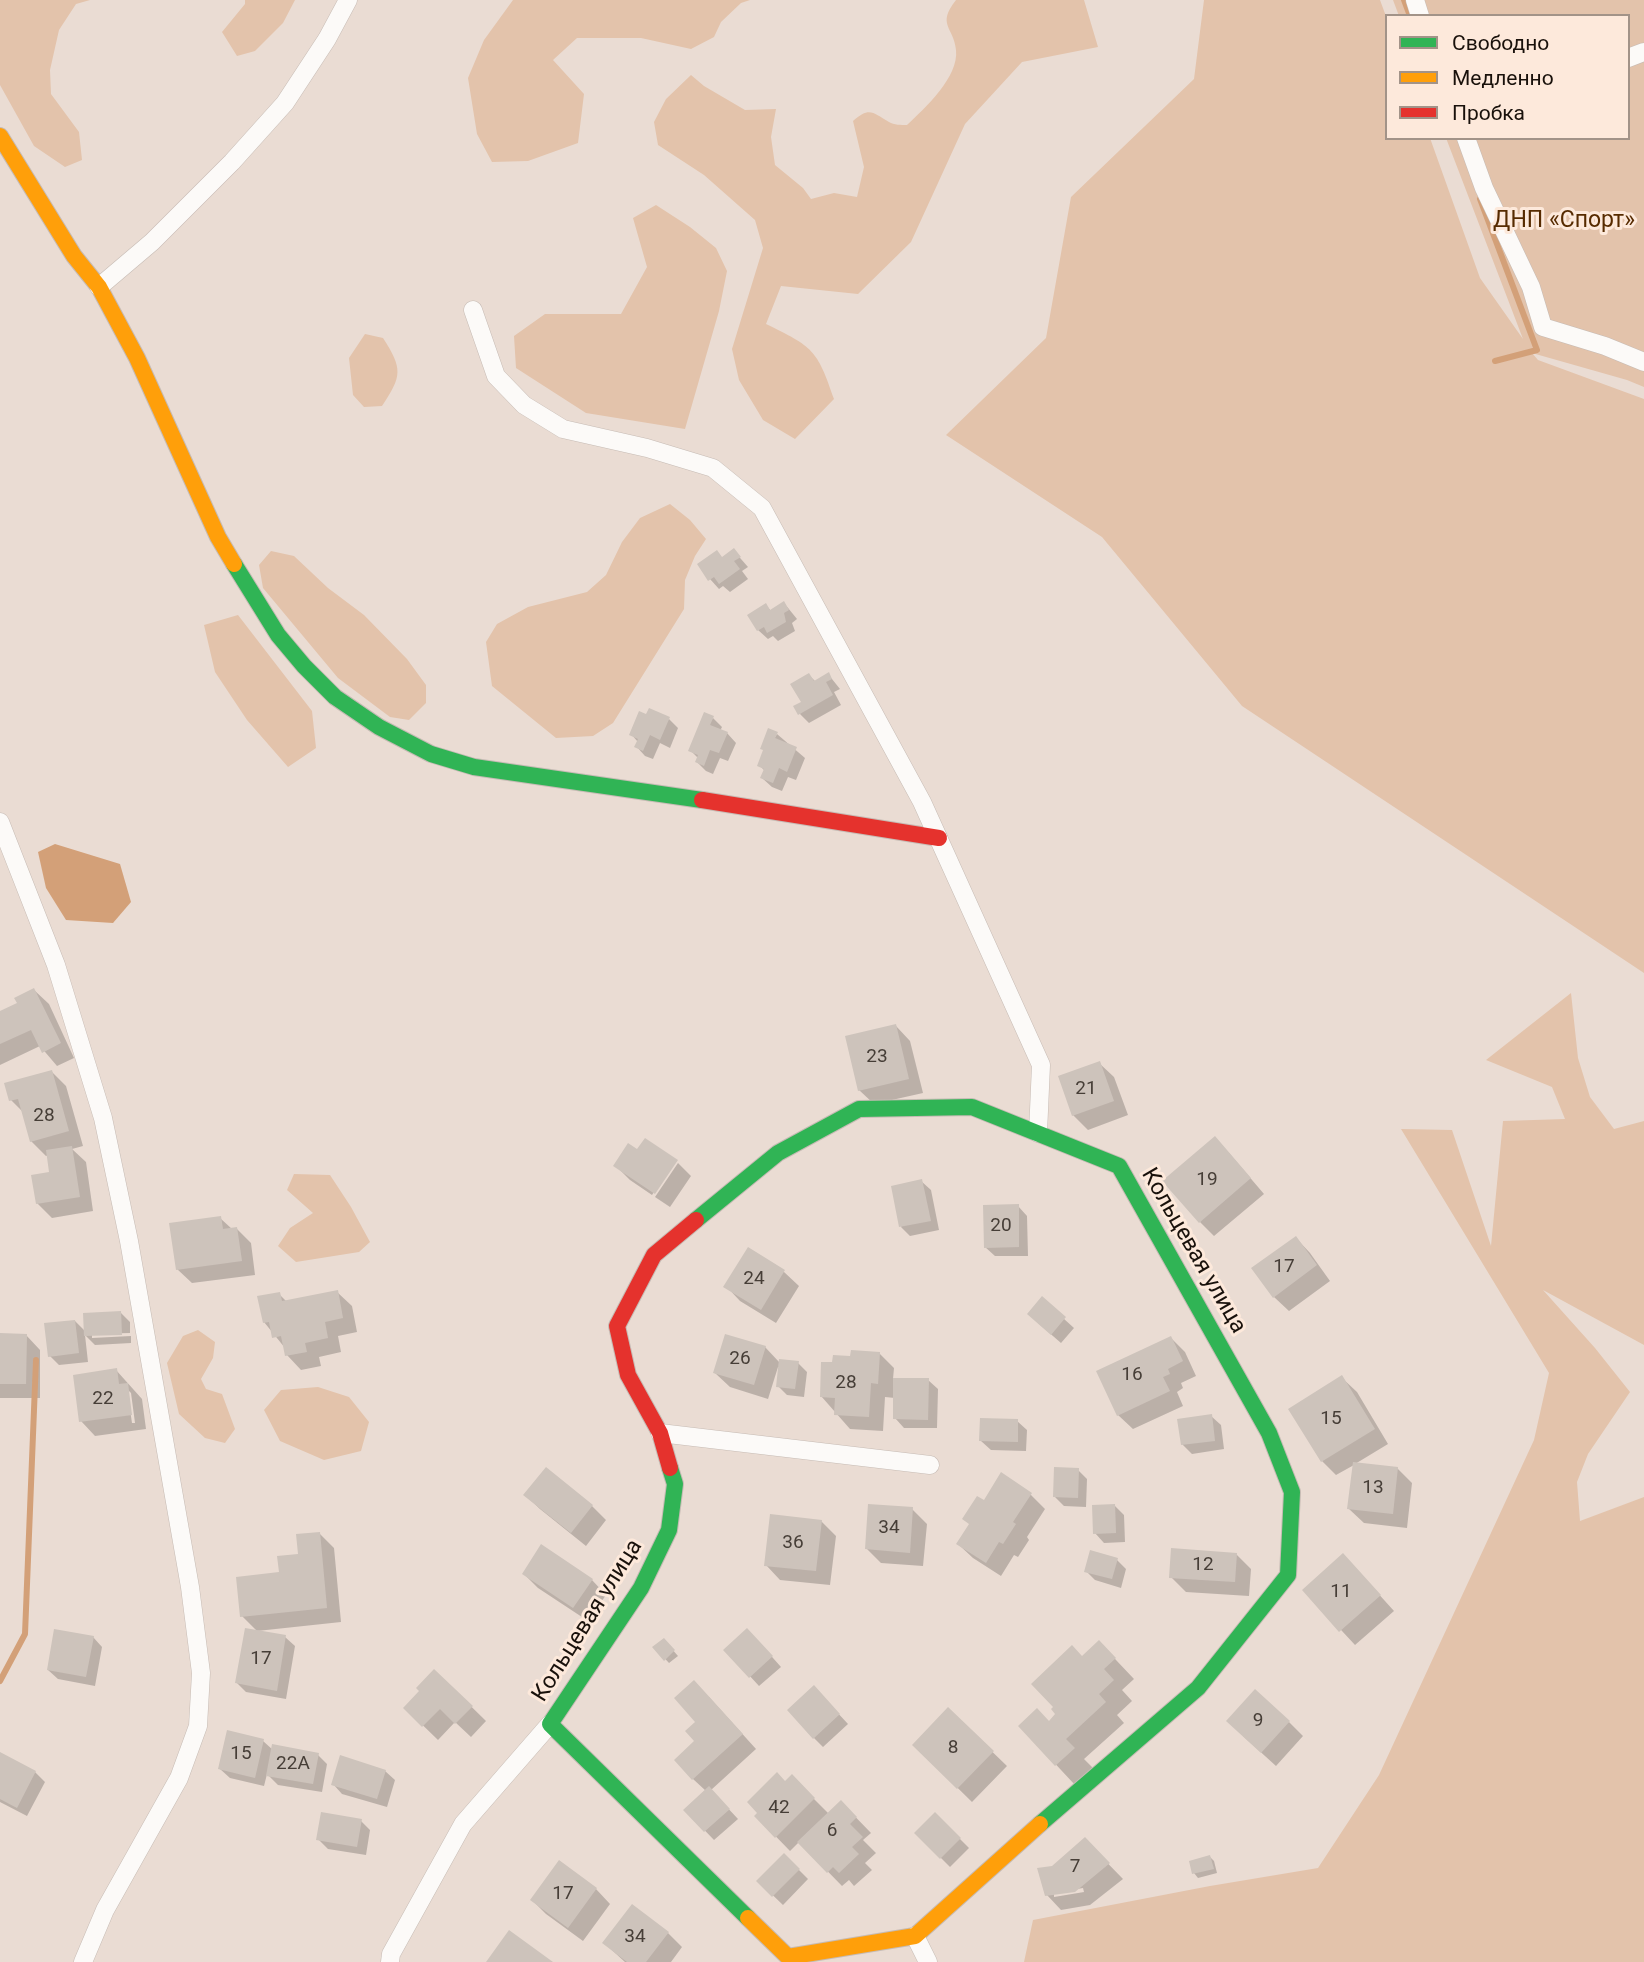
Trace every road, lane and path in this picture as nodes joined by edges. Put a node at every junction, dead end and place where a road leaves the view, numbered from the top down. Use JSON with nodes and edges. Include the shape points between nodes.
{"nodes":[{"id":1,"x":348,"y":0,"type":"edge"},
{"id":2,"x":0,"y":136,"type":"edge"},
{"id":3,"x":1466,"y":140,"type":"edge"},
{"id":4,"x":99,"y":286,"type":"junction"},
{"id":5,"x":473,"y":310,"type":"dead end"},
{"id":6,"x":1644,"y":362,"type":"edge"},
{"id":7,"x":0,"y":821,"type":"edge"},
{"id":8,"x":939,"y":838,"type":"junction"},
{"id":9,"x":1038,"y":1133,"type":"junction"},
{"id":10,"x":660,"y":1433,"type":"junction"},
{"id":11,"x":930,"y":1465,"type":"dead end"},
{"id":12,"x":550,"y":1724,"type":"junction"},
{"id":13,"x":915,"y":1936,"type":"junction"},
{"id":14,"x":786,"y":1959,"type":"edge"},
{"id":15,"x":83,"y":1962,"type":"edge"},
{"id":16,"x":390,"y":1962,"type":"edge"},
{"id":17,"x":928,"y":1962,"type":"edge"}],
"edges":[{"from":1,"to":4,"type":"street","via":[[285,103],[152,242]]},
{"from":2,"to":4,"type":"street","via":[[74,256]]},
{"from":3,"to":6,"type":"street","via":[[1531,288],[1543,327]]},
{"from":4,"to":8,"type":"street","via":[[218,537],[249,590],[304,666],[335,697],[379,727],[431,754],[474,767]]},
{"from":5,"to":8,"type":"street","via":[[496,376],[524,405],[563,429],[713,468],[762,508]]},
{"from":7,"to":15,"type":"street","via":[[55,965],[103,1118],[129,1241],[201,1673],[198,1726],[179,1778],[105,1910]]},
{"from":8,"to":9,"type":"street","via":[[1041,1065]]},
{"from":9,"to":10,"type":"street","name":"Кольцевая улица","via":[[972,1107],[859,1109],[778,1153],[654,1255],[617,1326],[628,1375]]},
{"from":9,"to":13,"type":"street","name":"Кольцевая улица","via":[[1119,1166],[1269,1433],[1292,1492],[1288,1575],[1198,1688]]},
{"from":10,"to":11,"type":"street"},
{"from":10,"to":12,"type":"street","name":"Кольцевая улица","via":[[675,1485],[669,1530],[641,1588]]},
{"from":12,"to":14,"type":"street","name":"Кольцевая улица"},
{"from":12,"to":16,"type":"street","via":[[463,1824]]},
{"from":13,"to":14,"type":"street","name":"Кольцевая улица"},
{"from":13,"to":17,"type":"street"}]}
